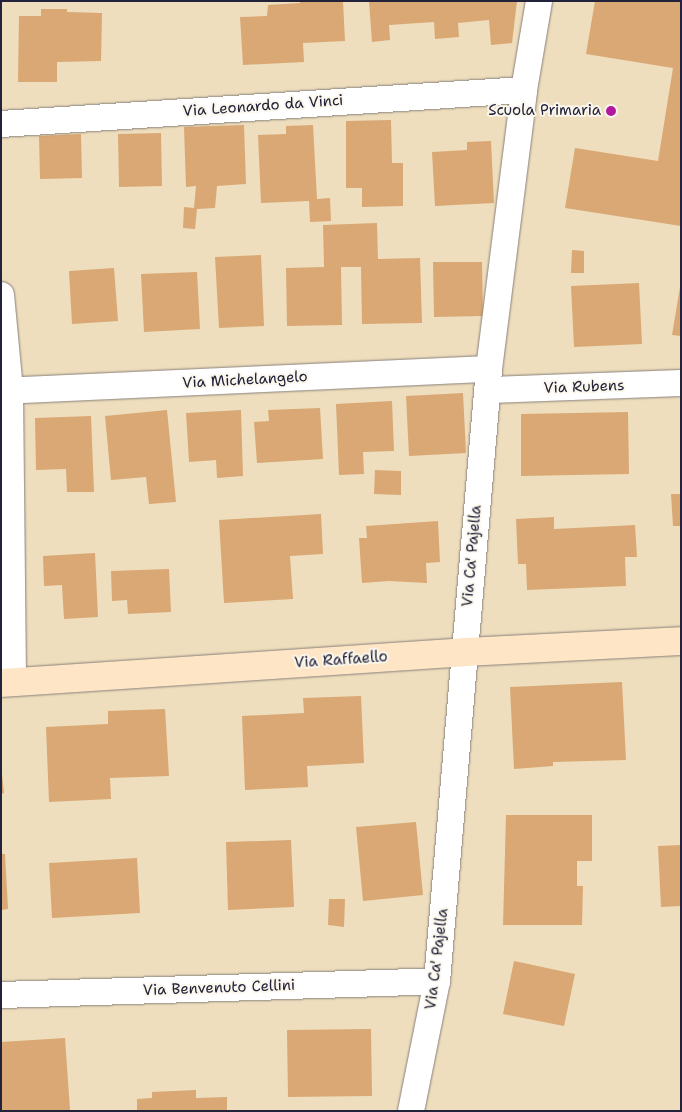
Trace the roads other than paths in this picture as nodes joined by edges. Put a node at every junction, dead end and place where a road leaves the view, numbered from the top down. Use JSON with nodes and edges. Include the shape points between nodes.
{"nodes":[{"id":1,"x":539,"y":1,"type":"edge"},
{"id":2,"x":524,"y":90,"type":"junction"},
{"id":3,"x":1,"y":124,"type":"edge"},
{"id":4,"x":1,"y":295,"type":"edge"},
{"id":5,"x":488,"y":380,"type":"junction"},
{"id":6,"x":681,"y":384,"type":"edge"},
{"id":7,"x":5,"y":391,"type":"edge"},
{"id":8,"x":681,"y":641,"type":"edge"},
{"id":9,"x":465,"y":652,"type":"junction"},
{"id":10,"x":7,"y":683,"type":"edge"},
{"id":11,"x":437,"y":981,"type":"junction"},
{"id":12,"x":1,"y":995,"type":"edge"},
{"id":13,"x":411,"y":1111,"type":"edge"}],
"edges":[{"from":1,"to":2,"type":"street","name":"Via Ca' Pajella"},
{"from":2,"to":3,"type":"street","name":"Via Leonardo da Vinci"},
{"from":2,"to":5,"type":"street","name":"Via Ca' Pajella"},
{"from":4,"to":7,"type":"street"},
{"from":5,"to":6,"type":"street","name":"Via Rubens"},
{"from":5,"to":7,"type":"street","name":"Via Michelangelo"},
{"from":5,"to":9,"type":"street","name":"Via Ca' Pajella"},
{"from":7,"to":10,"type":"street"},
{"from":8,"to":9,"type":"main road","name":"Via Raffaello"},
{"from":9,"to":10,"type":"main road","name":"Via Raffaello"},
{"from":9,"to":11,"type":"street","name":"Via Ca' Pajella"},
{"from":11,"to":12,"type":"street","name":"Via Benvenuto Cellini"},
{"from":11,"to":13,"type":"street","name":"Via Ca' Pajella"}]}
